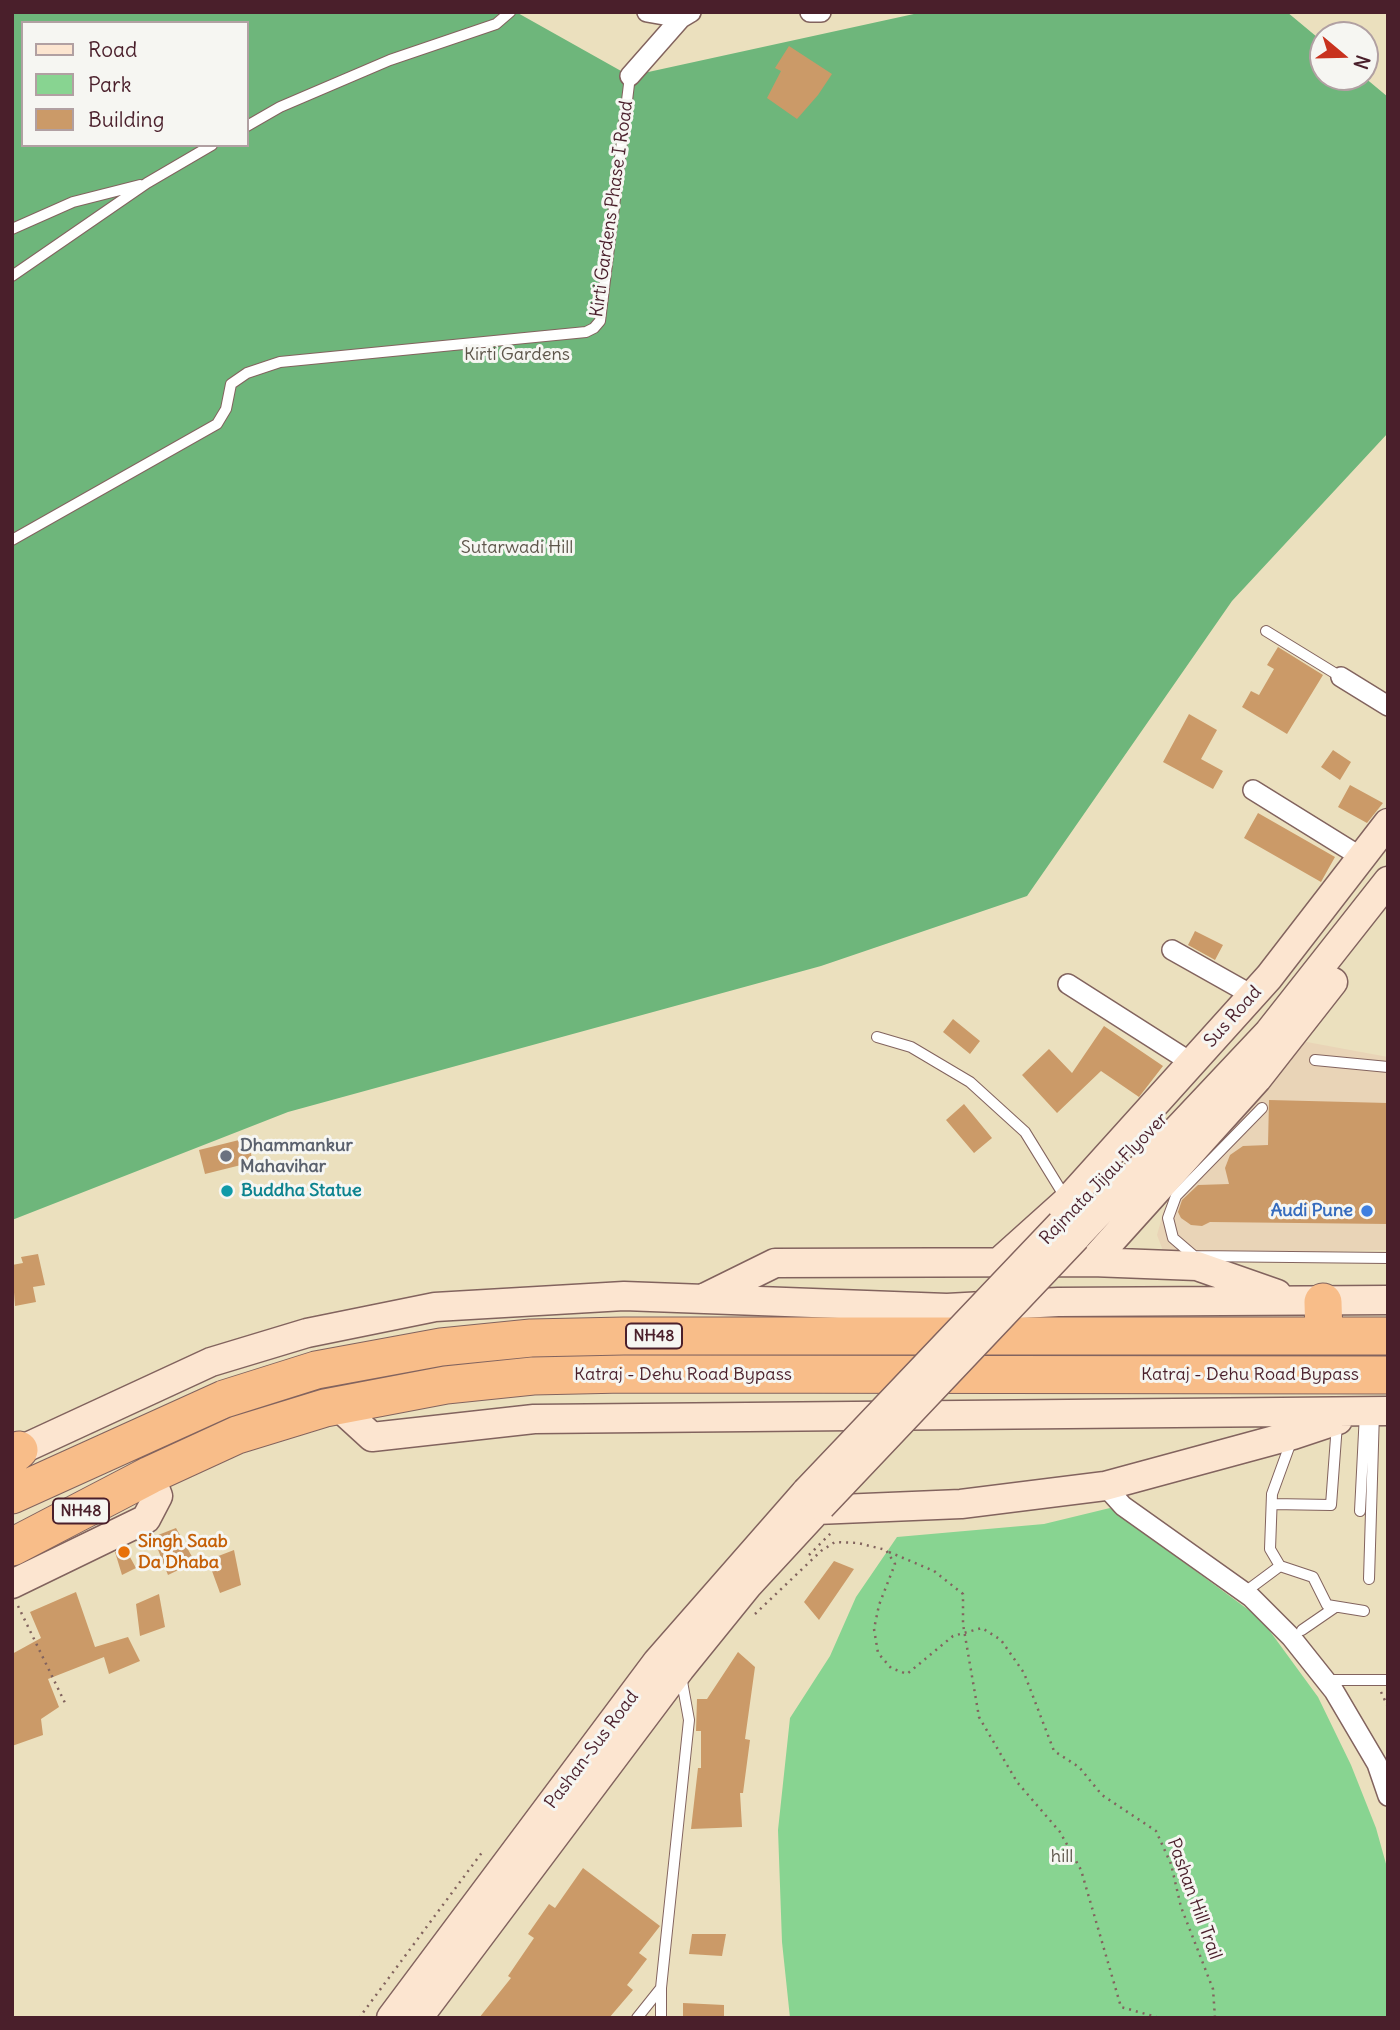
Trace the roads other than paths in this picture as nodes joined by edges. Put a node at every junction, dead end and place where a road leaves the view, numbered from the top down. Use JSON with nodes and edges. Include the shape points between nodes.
{"nodes":[{"id":1,"x":510,"y":12,"type":"edge"},
{"id":2,"x":647,"y":12,"type":"edge"},
{"id":3,"x":810,"y":12,"type":"edge"},
{"id":4,"x":821,"y":12,"type":"edge"},
{"id":5,"x":686,"y":15,"type":"edge"},
{"id":6,"x":630,"y":76,"type":"joint"},
{"id":7,"x":248,"y":125,"type":"edge"},
{"id":8,"x":209,"y":147,"type":"edge"},
{"id":9,"x":147,"y":183,"type":"junction"},
{"id":10,"x":12,"y":229,"type":"edge"},
{"id":11,"x":12,"y":276,"type":"edge"},
{"id":12,"x":12,"y":540,"type":"edge"},
{"id":13,"x":1266,"y":631,"type":"dead end"},
{"id":14,"x":1341,"y":677,"type":"joint"},
{"id":15,"x":1388,"y":706,"type":"edge"},
{"id":16,"x":1253,"y":790,"type":"dead end"},
{"id":17,"x":1388,"y":823,"type":"edge"},
{"id":18,"x":1374,"y":855,"type":"edge"},
{"id":19,"x":1388,"y":881,"type":"edge"},
{"id":20,"x":1388,"y":910,"type":"edge"},
{"id":21,"x":1172,"y":950,"type":"dead end"},
{"id":22,"x":1068,"y":984,"type":"dead end"},
{"id":23,"x":1252,"y":995,"type":"junction"},
{"id":24,"x":877,"y":1037,"type":"dead end"},
{"id":25,"x":1315,"y":1060,"type":"dead end"},
{"id":26,"x":1192,"y":1063,"type":"junction"},
{"id":27,"x":1388,"y":1066,"type":"edge"},
{"id":28,"x":1262,"y":1108,"type":"dead end"},
{"id":29,"x":1068,"y":1221,"type":"junction"},
{"id":30,"x":1388,"y":1258,"type":"edge"},
{"id":31,"x":999,"y":1262,"type":"junction"},
{"id":32,"x":1092,"y":1262,"type":"junction"},
{"id":33,"x":701,"y":1299,"type":"junction"},
{"id":34,"x":1388,"y":1300,"type":"edge"},
{"id":35,"x":1314,"y":1313,"type":"junction"},
{"id":36,"x":1388,"y":1336,"type":"edge"},
{"id":37,"x":1388,"y":1375,"type":"edge"},
{"id":38,"x":337,"y":1405,"type":"junction"},
{"id":39,"x":1365,"y":1413,"type":"edge"},
{"id":40,"x":1293,"y":1436,"type":"junction"},
{"id":41,"x":14,"y":1453,"type":"edge"},
{"id":42,"x":150,"y":1475,"type":"junction"},
{"id":43,"x":1105,"y":1486,"type":"junction"},
{"id":44,"x":12,"y":1495,"type":"edge"},
{"id":45,"x":814,"y":1502,"type":"junction"},
{"id":46,"x":1272,"y":1504,"type":"junction"},
{"id":47,"x":1360,"y":1511,"type":"dead end"},
{"id":48,"x":12,"y":1547,"type":"edge"},
{"id":49,"x":1280,"y":1566,"type":"junction"},
{"id":50,"x":1369,"y":1579,"type":"dead end"},
{"id":51,"x":1245,"y":1592,"type":"junction"},
{"id":52,"x":15,"y":1595,"type":"edge"},
{"id":53,"x":1334,"y":1608,"type":"junction"},
{"id":54,"x":1364,"y":1611,"type":"dead end"},
{"id":55,"x":1302,"y":1630,"type":"dead end"},
{"id":56,"x":680,"y":1669,"type":"junction"},
{"id":57,"x":1325,"y":1680,"type":"junction"},
{"id":58,"x":1388,"y":1680,"type":"edge"},
{"id":59,"x":1388,"y":1796,"type":"edge"},
{"id":60,"x":661,"y":1987,"type":"junction"},
{"id":61,"x":391,"y":2018,"type":"edge"},
{"id":62,"x":418,"y":2018,"type":"edge"},
{"id":63,"x":637,"y":2018,"type":"edge"},
{"id":64,"x":661,"y":2018,"type":"edge"}],
"edges":[{"from":1,"to":7,"type":"lane","via":[[496,24],[390,60]]},
{"from":2,"to":5,"type":"street"},
{"from":3,"to":4,"type":"street"},
{"from":5,"to":6,"type":"street","name":"Kirti Gardens Phase I Road"},
{"from":6,"to":12,"type":"lane","name":"Kirti Gardens Phase I Road","via":[[600,321],[594,328],[280,362],[247,373],[231,384],[226,409],[216,424]]},
{"from":8,"to":9,"type":"lane"},
{"from":9,"to":10,"type":"lane","via":[[73,202]]},
{"from":9,"to":11,"type":"lane"},
{"from":13,"to":14,"type":"lane"},
{"from":14,"to":15,"type":"street"},
{"from":16,"to":18,"type":"street"},
{"from":17,"to":18,"type":"street","name":"Sus Road"},
{"from":18,"to":23,"type":"street","name":"Sus Road"},
{"from":18,"to":29,"type":"street","name":"Rajmata Jijau Flyover","via":[[1334,924],[1246,1029]]},
{"from":19,"to":29,"type":"street","name":"Rajmata Jijau Flyover","via":[[1269,1032]]},
{"from":20,"to":32,"type":"street","via":[[1257,1079]]},
{"from":21,"to":23,"type":"street"},
{"from":22,"to":26,"type":"street"},
{"from":23,"to":26,"type":"street","name":"Sus Road"},
{"from":24,"to":29,"type":"lane","via":[[911,1047],[971,1082],[1025,1132]]},
{"from":25,"to":27,"type":"lane"},
{"from":26,"to":29,"type":"street","name":"Sus Road"},
{"from":28,"to":30,"type":"lane","via":[[1176,1196],[1168,1218],[1173,1238],[1194,1256]]},
{"from":29,"to":31,"type":"street"},
{"from":29,"to":45,"type":"street","name":"Rajmata Jijau Flyover","bridge":true},
{"from":31,"to":32,"type":"street"},
{"from":31,"to":33,"type":"street","via":[[775,1263]]},
{"from":32,"to":35,"type":"street","via":[[1197,1266]]},
{"from":33,"to":35,"type":"street","via":[[947,1308],[1058,1302]]},
{"from":33,"to":41,"type":"street","via":[[624,1296],[435,1307],[307,1333],[211,1362]]},
{"from":34,"to":35,"type":"street"},
{"from":35,"to":36,"type":"highway","number":"NH48"},
{"from":35,"to":44,"type":"highway","number":"NH48","via":[[531,1338],[441,1347],[316,1370],[224,1399]]},
{"from":37,"to":38,"type":"highway","name":"Katraj - Dehu Road Bypass","number":"NH48","via":[[533,1377],[446,1385]]},
{"from":38,"to":39,"type":"street","via":[[372,1437],[534,1419]]},
{"from":38,"to":42,"type":"highway","name":"Katraj - Dehu Road Bypass","number":"NH48","via":[[237,1435]]},
{"from":39,"to":40,"type":"street"},
{"from":39,"to":46,"type":"lane","via":[[1331,1505]]},
{"from":39,"to":47,"type":"lane"},
{"from":39,"to":50,"type":"lane"},
{"from":40,"to":43,"type":"street"},
{"from":40,"to":46,"type":"lane"},
{"from":42,"to":48,"type":"highway","name":"Katraj - Dehu Road Bypass","number":"NH48"},
{"from":42,"to":52,"type":"street","via":[[158,1496],[146,1519]]},
{"from":43,"to":45,"type":"street","via":[[961,1504],[862,1510]]},
{"from":43,"to":51,"type":"street","via":[[1123,1506]]},
{"from":45,"to":56,"type":"street","name":"Pashan-Sus Road"},
{"from":45,"to":61,"type":"street","name":"Pashan-Sus Road","via":[[657,1662]]},
{"from":46,"to":49,"type":"lane","via":[[1270,1549]]},
{"from":49,"to":51,"type":"lane"},
{"from":49,"to":53,"type":"lane","via":[[1313,1577],[1327,1605]]},
{"from":51,"to":57,"type":"street","via":[[1291,1637]]},
{"from":53,"to":54,"type":"lane"},
{"from":53,"to":55,"type":"lane"},
{"from":56,"to":60,"type":"lane","via":[[689,1720]]},
{"from":56,"to":62,"type":"street","name":"Pashan-Sus Road"},
{"from":57,"to":58,"type":"lane"},
{"from":57,"to":59,"type":"street","via":[[1377,1764]]},
{"from":60,"to":63,"type":"lane"},
{"from":60,"to":64,"type":"lane"}]}
